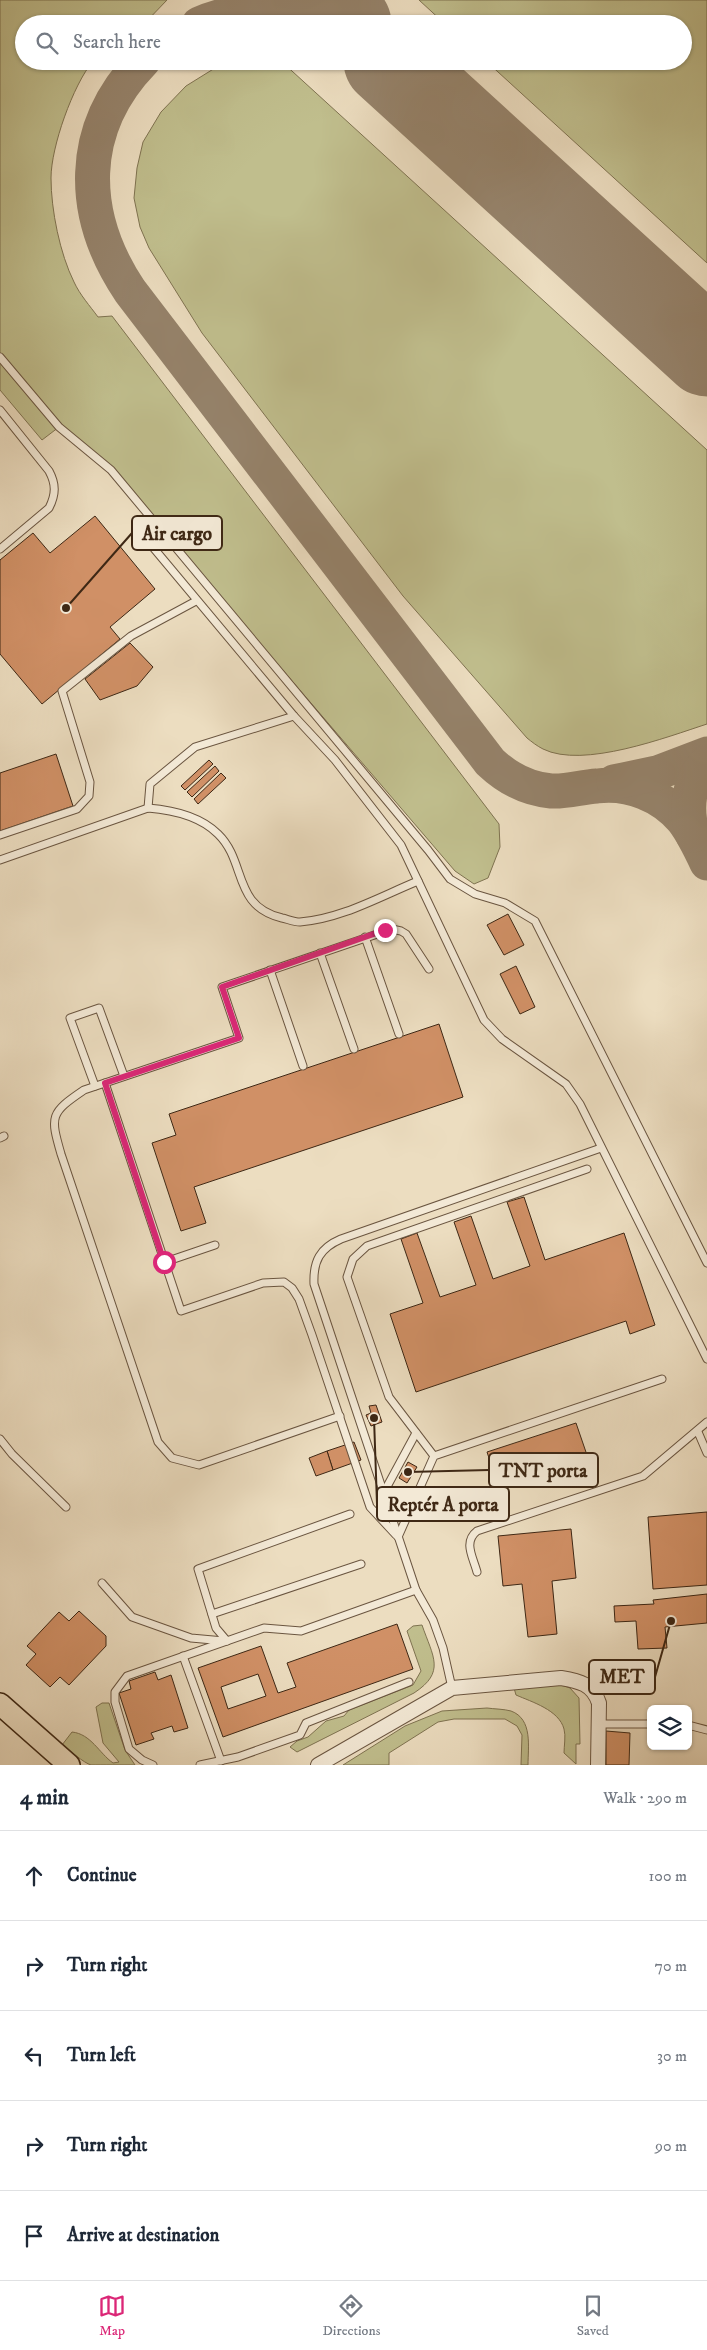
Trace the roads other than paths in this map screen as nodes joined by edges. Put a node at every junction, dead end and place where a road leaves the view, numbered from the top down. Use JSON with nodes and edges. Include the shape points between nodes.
{"nodes":[{"id":1,"x":0,"y":357,"type":"edge"},
{"id":2,"x":0,"y":410,"type":"edge"},
{"id":3,"x":136,"y":527,"type":"dead end"},
{"id":4,"x":0,"y":549,"type":"edge"},
{"id":5,"x":196,"y":601,"type":"junction"},
{"id":6,"x":294,"y":716,"type":"junction"},
{"id":7,"x":148,"y":808,"type":"junction"},
{"id":8,"x":0,"y":835,"type":"edge"},
{"id":9,"x":0,"y":860,"type":"edge"},
{"id":10,"x":418,"y":881,"type":"junction"},
{"id":11,"x":365,"y":937,"type":"junction"},
{"id":12,"x":320,"y":953,"type":"junction"},
{"id":13,"x":429,"y":969,"type":"dead end"},
{"id":14,"x":270,"y":970,"type":"junction"},
{"id":15,"x":399,"y":1034,"type":"dead end"},
{"id":16,"x":354,"y":1049,"type":"dead end"},
{"id":17,"x":303,"y":1066,"type":"dead end"},
{"id":18,"x":124,"y":1076,"type":"junction"},
{"id":19,"x":105,"y":1083,"type":"junction"},
{"id":20,"x":94,"y":1086,"type":"junction"},
{"id":21,"x":601,"y":1148,"type":"junction"},
{"id":22,"x":587,"y":1169,"type":"dead end"},
{"id":23,"x":214,"y":1245,"type":"dead end"},
{"id":24,"x":164,"y":1262,"type":"junction"},
{"id":25,"x":707,"y":1263,"type":"edge"},
{"id":26,"x":707,"y":1358,"type":"edge"},
{"id":27,"x":662,"y":1379,"type":"dead end"},
{"id":28,"x":340,"y":1416,"type":"junction"},
{"id":29,"x":707,"y":1422,"type":"edge"},
{"id":30,"x":698,"y":1432,"type":"junction"},
{"id":31,"x":416,"y":1433,"type":"junction"},
{"id":32,"x":0,"y":1439,"type":"edge"},
{"id":33,"x":707,"y":1453,"type":"edge"},
{"id":34,"x":434,"y":1456,"type":"junction"},
{"id":35,"x":382,"y":1494,"type":"junction"},
{"id":36,"x":66,"y":1507,"type":"dead end"},
{"id":37,"x":350,"y":1514,"type":"dead end"},
{"id":38,"x":398,"y":1537,"type":"junction"},
{"id":39,"x":361,"y":1564,"type":"dead end"},
{"id":40,"x":477,"y":1572,"type":"dead end"},
{"id":41,"x":102,"y":1583,"type":"dead end"},
{"id":42,"x":416,"y":1590,"type":"junction"},
{"id":43,"x":212,"y":1614,"type":"junction"},
{"id":44,"x":227,"y":1641,"type":"junction"},
{"id":45,"x":183,"y":1656,"type":"junction"},
{"id":46,"x":618,"y":1680,"type":"dead end"},
{"id":47,"x":409,"y":1682,"type":"dead end"},
{"id":48,"x":591,"y":1687,"type":"junction"},
{"id":49,"x":452,"y":1688,"type":"junction"},
{"id":50,"x":0,"y":1704,"type":"edge"},
{"id":51,"x":0,"y":1722,"type":"edge"},
{"id":52,"x":599,"y":1724,"type":"junction"},
{"id":53,"x":647,"y":1724,"type":"edge"},
{"id":54,"x":692,"y":1726,"type":"edge"},
{"id":55,"x":707,"y":1730,"type":"edge"},
{"id":56,"x":221,"y":1760,"type":"junction"},
{"id":57,"x":50,"y":1765,"type":"edge"},
{"id":58,"x":70,"y":1765,"type":"edge"},
{"id":59,"x":153,"y":1765,"type":"edge"},
{"id":60,"x":200,"y":1765,"type":"edge"},
{"id":61,"x":318,"y":1765,"type":"edge"},
{"id":62,"x":598,"y":1765,"type":"edge"}],
"edges":[{"from":1,"to":25,"type":"lane","via":[[59,427],[111,470],[450,878],[475,894],[505,903],[535,921]]},
{"from":2,"to":4,"type":"lane","via":[[48,471],[54,480],[55,490],[49,508]]},
{"from":3,"to":5,"type":"lane"},
{"from":5,"to":6,"type":"lane"},
{"from":5,"to":8,"type":"lane","via":[[131,636],[62,691],[90,782],[90,796],[78,809]]},
{"from":6,"to":7,"type":"lane","via":[[195,747],[150,784]]},
{"from":6,"to":10,"type":"lane","via":[[335,760],[382,819],[401,845]]},
{"from":7,"to":9,"type":"lane"},
{"from":7,"to":10,"type":"lane","via":[[173,810],[219,835],[253,905],[270,915],[299,922],[336,915]]},
{"from":10,"to":21,"type":"lane","via":[[484,1020],[502,1039],[566,1084],[580,1104]]},
{"from":11,"to":12,"type":"lane"},
{"from":11,"to":13,"type":"lane","via":[[385,930],[401,930]]},
{"from":11,"to":15,"type":"lane"},
{"from":12,"to":14,"type":"lane"},
{"from":12,"to":16,"type":"lane"},
{"from":14,"to":17,"type":"lane"},
{"from":14,"to":18,"type":"lane","via":[[222,987],[239,1038]]},
{"from":18,"to":19,"type":"lane"},
{"from":18,"to":20,"type":"lane","via":[[99,1008],[70,1018]]},
{"from":19,"to":20,"type":"lane"},
{"from":19,"to":24,"type":"lane"},
{"from":20,"to":28,"type":"lane","via":[[64,1103],[56,1113],[53,1125],[158,1442],[172,1458],[199,1465]]},
{"from":21,"to":26,"type":"lane"},
{"from":21,"to":35,"type":"lane","via":[[342,1239],[322,1250],[314,1266],[314,1284]]},
{"from":22,"to":31,"type":"lane","via":[[367,1246],[353,1259],[347,1277],[389,1397]]},
{"from":23,"to":24,"type":"lane"},
{"from":24,"to":28,"type":"lane","via":[[181,1310],[263,1283],[284,1282],[292,1288],[299,1299]]},
{"from":27,"to":34,"type":"lane"},
{"from":28,"to":38,"type":"lane","via":[[370,1507]]},
{"from":29,"to":30,"type":"lane"},
{"from":30,"to":33,"type":"lane"},
{"from":30,"to":40,"type":"lane","via":[[644,1476],[477,1531],[468,1542]]},
{"from":31,"to":34,"type":"lane"},
{"from":31,"to":35,"type":"lane"},
{"from":32,"to":36,"type":"lane"},
{"from":34,"to":38,"type":"lane"},
{"from":35,"to":38,"type":"lane"},
{"from":37,"to":43,"type":"lane","via":[[198,1569]]},
{"from":38,"to":42,"type":"lane"},
{"from":39,"to":43,"type":"lane"},
{"from":41,"to":44,"type":"lane","via":[[132,1617],[191,1638]]},
{"from":42,"to":44,"type":"lane","via":[[301,1631],[264,1628]]},
{"from":42,"to":49,"type":"lane","via":[[433,1620]]},
{"from":43,"to":44,"type":"lane","via":[[216,1628]]},
{"from":44,"to":45,"type":"lane"},
{"from":45,"to":56,"type":"lane"},
{"from":45,"to":59,"type":"lane","via":[[127,1676],[115,1692],[129,1749]]},
{"from":46,"to":48,"type":"lane","via":[[602,1681]]},
{"from":47,"to":56,"type":"lane","via":[[306,1723],[300,1735]]},
{"from":48,"to":49,"type":"street","via":[[560,1678]]},
{"from":48,"to":52,"type":"street","via":[[599,1703]]},
{"from":49,"to":61,"type":"street"},
{"from":50,"to":58,"type":"main road"},
{"from":51,"to":57,"type":"main road"},
{"from":52,"to":53,"type":"lane"},
{"from":52,"to":62,"type":"street"},
{"from":54,"to":55,"type":"lane"},
{"from":56,"to":60,"type":"lane"}]}
